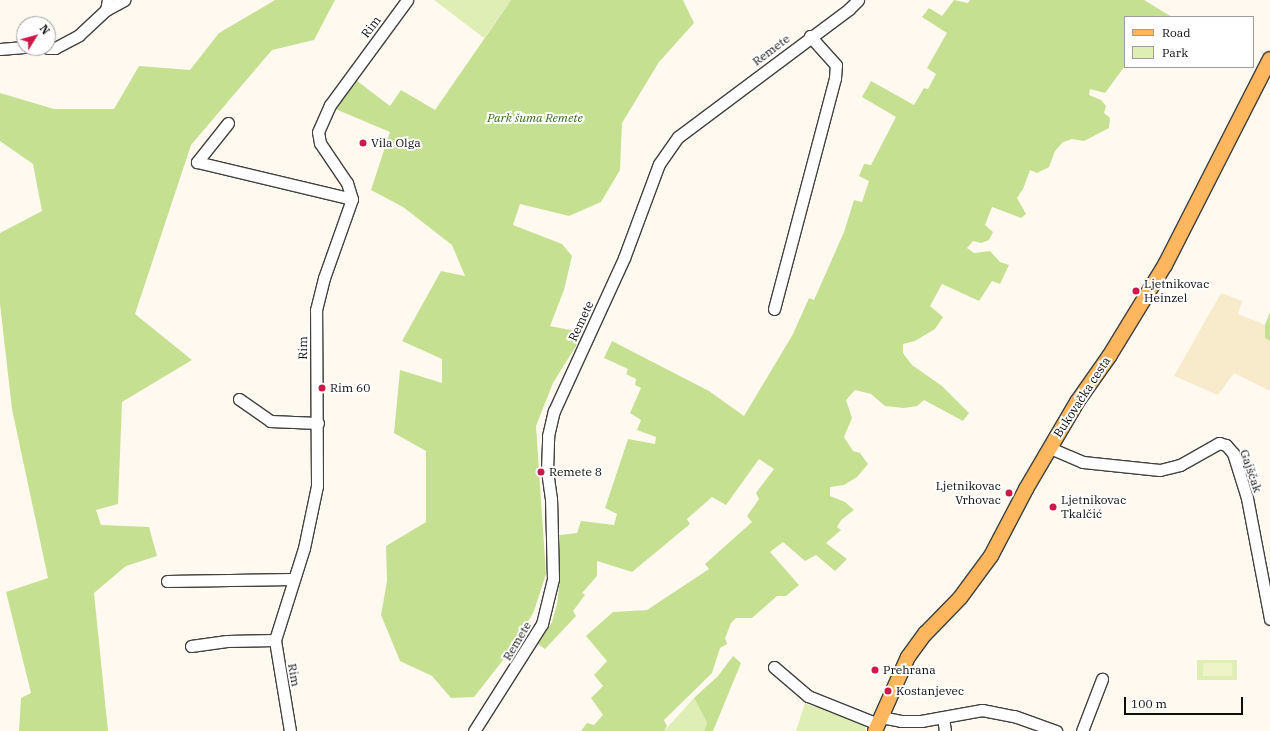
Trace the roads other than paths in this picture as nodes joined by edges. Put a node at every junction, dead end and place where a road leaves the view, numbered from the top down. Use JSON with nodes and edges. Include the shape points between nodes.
{"nodes":[{"id":1,"x":124,"y":0,"type":"edge"},
{"id":2,"x":407,"y":0,"type":"edge"},
{"id":3,"x":858,"y":0,"type":"edge"},
{"id":4,"x":107,"y":5,"type":"edge"},
{"id":5,"x":810,"y":36,"type":"junction"},
{"id":6,"x":16,"y":48,"type":"edge"},
{"id":7,"x":56,"y":48,"type":"edge"},
{"id":8,"x":0,"y":49,"type":"edge"},
{"id":9,"x":1270,"y":59,"type":"edge"},
{"id":10,"x":228,"y":123,"type":"dead end"},
{"id":11,"x":352,"y":199,"type":"junction"},
{"id":12,"x":774,"y":309,"type":"dead end"},
{"id":13,"x":239,"y":399,"type":"dead end"},
{"id":14,"x":318,"y":423,"type":"junction"},
{"id":15,"x":1050,"y":448,"type":"junction"},
{"id":16,"x":293,"y":579,"type":"junction"},
{"id":17,"x":167,"y":581,"type":"dead end"},
{"id":18,"x":1270,"y":619,"type":"edge"},
{"id":19,"x":275,"y":640,"type":"junction"},
{"id":20,"x":191,"y":646,"type":"dead end"},
{"id":21,"x":774,"y":667,"type":"dead end"},
{"id":22,"x":1102,"y":679,"type":"dead end"},
{"id":23,"x":943,"y":717,"type":"junction"},
{"id":24,"x":878,"y":724,"type":"edge"},
{"id":25,"x":290,"y":731,"type":"edge"},
{"id":26,"x":474,"y":731,"type":"edge"},
{"id":27,"x":945,"y":731,"type":"edge"},
{"id":28,"x":1056,"y":731,"type":"edge"},
{"id":29,"x":1082,"y":731,"type":"edge"}],
"edges":[{"from":1,"to":4,"type":"street"},
{"from":2,"to":11,"type":"street","name":"Rim","via":[[330,105],[318,132],[320,143],[347,183]]},
{"from":3,"to":5,"type":"street","name":"Remete"},
{"from":4,"to":7,"type":"street","via":[[70,41]]},
{"from":5,"to":12,"type":"street","via":[[836,65],[835,78]]},
{"from":5,"to":26,"type":"street","name":"Remete","via":[[678,137],[659,164],[624,258],[554,411],[548,436],[547,471],[551,499],[553,579],[542,624]]},
{"from":6,"to":8,"type":"street"},
{"from":9,"to":15,"type":"main road","name":"Bukovačka cesta","via":[[1166,263]]},
{"from":10,"to":11,"type":"street","via":[[197,162]]},
{"from":11,"to":14,"type":"street","name":"Rim","via":[[324,278],[316,310]]},
{"from":13,"to":14,"type":"street","via":[[270,421]]},
{"from":14,"to":16,"type":"street","name":"Rim","via":[[317,486],[304,548]]},
{"from":15,"to":18,"type":"street","name":"Gajščak","via":[[1083,462],[1160,470],[1180,465],[1218,443],[1226,445],[1233,454],[1247,498]]},
{"from":15,"to":24,"type":"main road","name":"Bukovačka cesta","via":[[991,556],[960,598],[925,634],[908,657]]},
{"from":16,"to":17,"type":"street"},
{"from":16,"to":19,"type":"street","name":"Rim"},
{"from":19,"to":20,"type":"street","via":[[227,641]]},
{"from":19,"to":25,"type":"street","name":"Rim"},
{"from":21,"to":24,"type":"street","via":[[808,696]]},
{"from":22,"to":29,"type":"street"},
{"from":23,"to":24,"type":"street"},
{"from":23,"to":27,"type":"street"},
{"from":23,"to":28,"type":"street","via":[[991,711]]}]}
